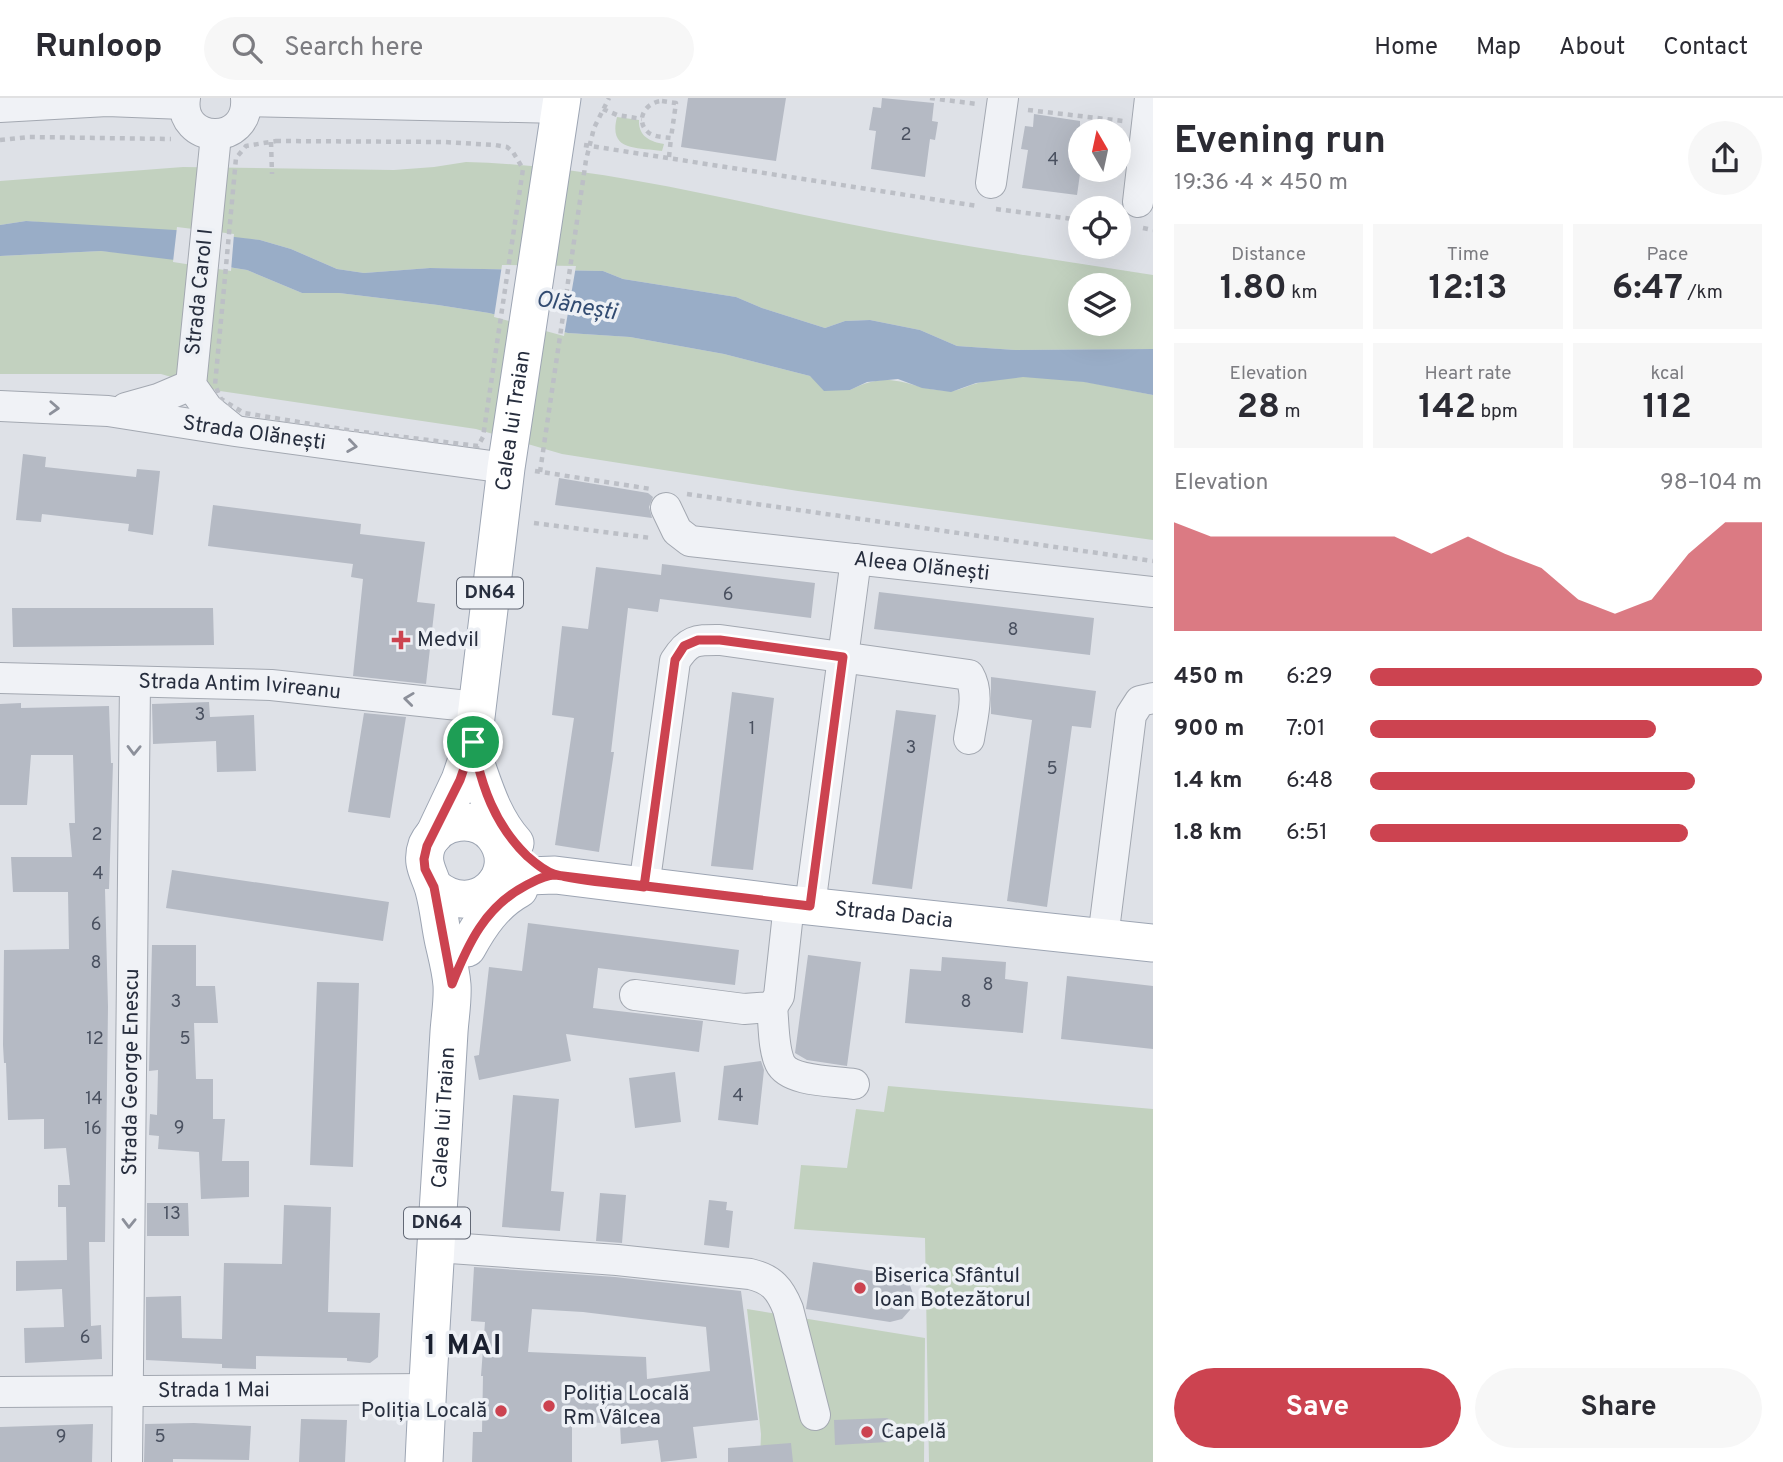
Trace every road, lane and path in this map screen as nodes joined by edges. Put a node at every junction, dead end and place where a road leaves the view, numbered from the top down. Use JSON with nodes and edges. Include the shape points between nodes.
{"nodes":[{"id":1,"x":609,"y":98,"type":"edge"},
{"id":2,"x":930,"y":98,"type":"edge"},
{"id":3,"x":247,"y":99,"type":"edge"},
{"id":4,"x":319,"y":100,"type":"edge"},
{"id":5,"x":676,"y":100,"type":"edge"},
{"id":6,"x":184,"y":101,"type":"edge"},
{"id":7,"x":1002,"y":103,"type":"edge"},
{"id":8,"x":0,"y":107,"type":"edge"},
{"id":9,"x":603,"y":108,"type":"junction"},
{"id":10,"x":1149,"y":111,"type":"edge"},
{"id":11,"x":642,"y":118,"type":"junction"},
{"id":12,"x":568,"y":134,"type":"edge"},
{"id":13,"x":216,"y":135,"type":"junction"},
{"id":14,"x":489,"y":135,"type":"dead end"},
{"id":15,"x":671,"y":138,"type":"junction"},
{"id":16,"x":0,"y":140,"type":"edge"},
{"id":17,"x":179,"y":142,"type":"dead end"},
{"id":18,"x":271,"y":142,"type":"junction"},
{"id":19,"x":489,"y":144,"type":"junction"},
{"id":20,"x":669,"y":157,"type":"junction"},
{"id":21,"x":235,"y":164,"type":"dead end"},
{"id":22,"x":523,"y":169,"type":"dead end"},
{"id":23,"x":272,"y":174,"type":"dead end"},
{"id":24,"x":991,"y":183,"type":"dead end"},
{"id":25,"x":1138,"y":202,"type":"dead end"},
{"id":26,"x":1068,"y":218,"type":"edge"},
{"id":27,"x":191,"y":385,"type":"junction"},
{"id":28,"x":0,"y":406,"type":"edge"},
{"id":29,"x":108,"y":411,"type":"junction"},
{"id":30,"x":236,"y":431,"type":"junction"},
{"id":31,"x":523,"y":470,"type":"junction"},
{"id":32,"x":667,"y":497,"type":"junction"},
{"id":33,"x":534,"y":523,"type":"dead end"},
{"id":34,"x":661,"y":539,"type":"dead end"},
{"id":35,"x":856,"y":559,"type":"junction"},
{"id":36,"x":1153,"y":561,"type":"edge"},
{"id":37,"x":1153,"y":592,"type":"edge"},
{"id":38,"x":843,"y":657,"type":"junction"},
{"id":39,"x":0,"y":678,"type":"edge"},
{"id":40,"x":135,"y":682,"type":"junction"},
{"id":41,"x":1153,"y":698,"type":"edge"},
{"id":42,"x":970,"y":738,"type":"dead end"},
{"id":43,"x":476,"y":740,"type":"junction"},
{"id":44,"x":434,"y":835,"type":"junction"},
{"id":45,"x":496,"y":840,"type":"junction"},
{"id":46,"x":549,"y":874,"type":"junction"},
{"id":47,"x":434,"y":887,"type":"junction"},
{"id":48,"x":644,"y":887,"type":"junction"},
{"id":49,"x":492,"y":888,"type":"junction"},
{"id":50,"x":800,"y":905,"type":"junction"},
{"id":51,"x":1102,"y":938,"type":"junction"},
{"id":52,"x":1153,"y":943,"type":"edge"},
{"id":53,"x":467,"y":947,"type":"junction"},
{"id":54,"x":452,"y":984,"type":"junction"},
{"id":55,"x":635,"y":995,"type":"dead end"},
{"id":56,"x":772,"y":1007,"type":"junction"},
{"id":57,"x":854,"y":1084,"type":"dead end"},
{"id":58,"x":436,"y":1247,"type":"junction"},
{"id":59,"x":427,"y":1389,"type":"junction"},
{"id":60,"x":0,"y":1392,"type":"edge"},
{"id":61,"x":128,"y":1392,"type":"junction"},
{"id":62,"x":815,"y":1415,"type":"dead end"},
{"id":63,"x":128,"y":1462,"type":"edge"},
{"id":64,"x":424,"y":1462,"type":"edge"}],
"edges":[{"from":1,"to":9,"type":"path"},
{"from":2,"to":7,"type":"path"},
{"from":3,"to":4,"type":"street"},
{"from":3,"to":13,"type":"street","via":[[242,120]]},
{"from":4,"to":12,"type":"street"},
{"from":5,"to":11,"type":"path","via":[[650,103]]},
{"from":5,"to":15,"type":"path"},
{"from":6,"to":8,"type":"street"},
{"from":6,"to":13,"type":"street","via":[[190,122]]},
{"from":7,"to":10,"type":"path"},
{"from":7,"to":24,"type":"street"},
{"from":9,"to":11,"type":"path"},
{"from":9,"to":12,"type":"path","via":[[594,128]]},
{"from":10,"to":25,"type":"street"},
{"from":11,"to":15,"type":"path","via":[[651,134]]},
{"from":12,"to":20,"type":"path"},
{"from":12,"to":31,"type":"main road","name":"Calea lui Traian","number":"DN64"},
{"from":12,"to":31,"type":"path","via":[[542,456]]},
{"from":13,"to":27,"type":"street","name":"Strada Carol I"},
{"from":14,"to":19,"type":"path"},
{"from":15,"to":20,"type":"path"},
{"from":16,"to":17,"type":"path"},
{"from":18,"to":19,"type":"path"},
{"from":18,"to":21,"type":"path","via":[[246,146]]},
{"from":18,"to":23,"type":"path"},
{"from":19,"to":22,"type":"path","via":[[507,147]]},
{"from":20,"to":26,"type":"path"},
{"from":27,"to":29,"type":"street","via":[[139,406]]},
{"from":27,"to":30,"type":"street","name":"Strada Carol I","via":[[208,409]]},
{"from":28,"to":29,"type":"street","name":"Strada Olănești","one_way":true},
{"from":29,"to":30,"type":"street","name":"Strada Olănești"},
{"from":30,"to":31,"type":"street","name":"Strada Olănești","one_way":true},
{"from":31,"to":32,"type":"path"},
{"from":31,"to":43,"type":"main road","name":"Calea lui Traian","number":"DN64"},
{"from":32,"to":35,"type":"street","name":"Aleea Olănești","via":[[677,531],[690,541]]},
{"from":32,"to":36,"type":"path"},
{"from":33,"to":34,"type":"path"},
{"from":35,"to":37,"type":"street","name":"Aleea Olănești"},
{"from":35,"to":38,"type":"street"},
{"from":38,"to":42,"type":"street","via":[[969,675],[975,698]]},
{"from":38,"to":48,"type":"street","via":[[720,640],[698,640],[684,646],[675,660]]},
{"from":38,"to":50,"type":"street"},
{"from":39,"to":40,"type":"street","name":"Strada Antim Ivireanu"},
{"from":43,"to":40,"type":"street","name":"Strada Antim Ivireanu","one_way":true,"via":[[297,687]]},
{"from":40,"to":61,"type":"street","name":"Strada George Enescu","one_way":true},
{"from":41,"to":51,"type":"street","via":[[1140,701],[1131,715]]},
{"from":43,"to":44,"type":"main road","name":"Calea lui Traian","number":"DN64"},
{"from":43,"to":45,"type":"main road","name":"Calea lui Traian","number":"DN64"},
{"from":43,"to":46,"type":"main road","via":[[488,799],[506,833]]},
{"from":44,"to":45,"type":"main road","via":[[463,822],[482,826]]},
{"from":44,"to":47,"type":"main road","via":[[424,859]]},
{"from":45,"to":46,"type":"main road","name":"Strada Dacia"},
{"from":45,"to":49,"type":"main road","via":[[502,871]]},
{"from":46,"to":48,"type":"main road","name":"Strada Dacia"},
{"from":46,"to":49,"type":"main road","name":"Strada Dacia"},
{"from":46,"to":53,"type":"main road","via":[[499,904]]},
{"from":47,"to":49,"type":"main road","via":[[443,895],[466,901]]},
{"from":47,"to":54,"type":"main road","name":"Calea lui Traian","number":"DN64"},
{"from":48,"to":50,"type":"main road","name":"Strada Dacia"},
{"from":49,"to":53,"type":"main road","name":"Calea lui Traian","number":"DN64"},
{"from":50,"to":51,"type":"main road","name":"Strada Dacia"},
{"from":50,"to":56,"type":"street","via":[[779,996]]},
{"from":51,"to":52,"type":"main road","name":"Strada Dacia"},
{"from":53,"to":54,"type":"main road","name":"Calea lui Traian","number":"DN64"},
{"from":54,"to":58,"type":"main road","name":"Calea lui Traian","number":"DN64"},
{"from":55,"to":56,"type":"street","via":[[744,1009]]},
{"from":56,"to":57,"type":"street","via":[[780,1062],[787,1072]]},
{"from":58,"to":59,"type":"main road","name":"Calea lui Traian","number":"DN64"},
{"from":58,"to":62,"type":"street","via":[[765,1277],[782,1294],[788,1309]]},
{"from":59,"to":61,"type":"street","name":"Strada 1 Mai"},
{"from":59,"to":64,"type":"main road","name":"Calea lui Traian","number":"DN64"},
{"from":60,"to":61,"type":"street","name":"Strada 1 Mai"},
{"from":61,"to":63,"type":"street","name":"Strada George Enescu"}]}
